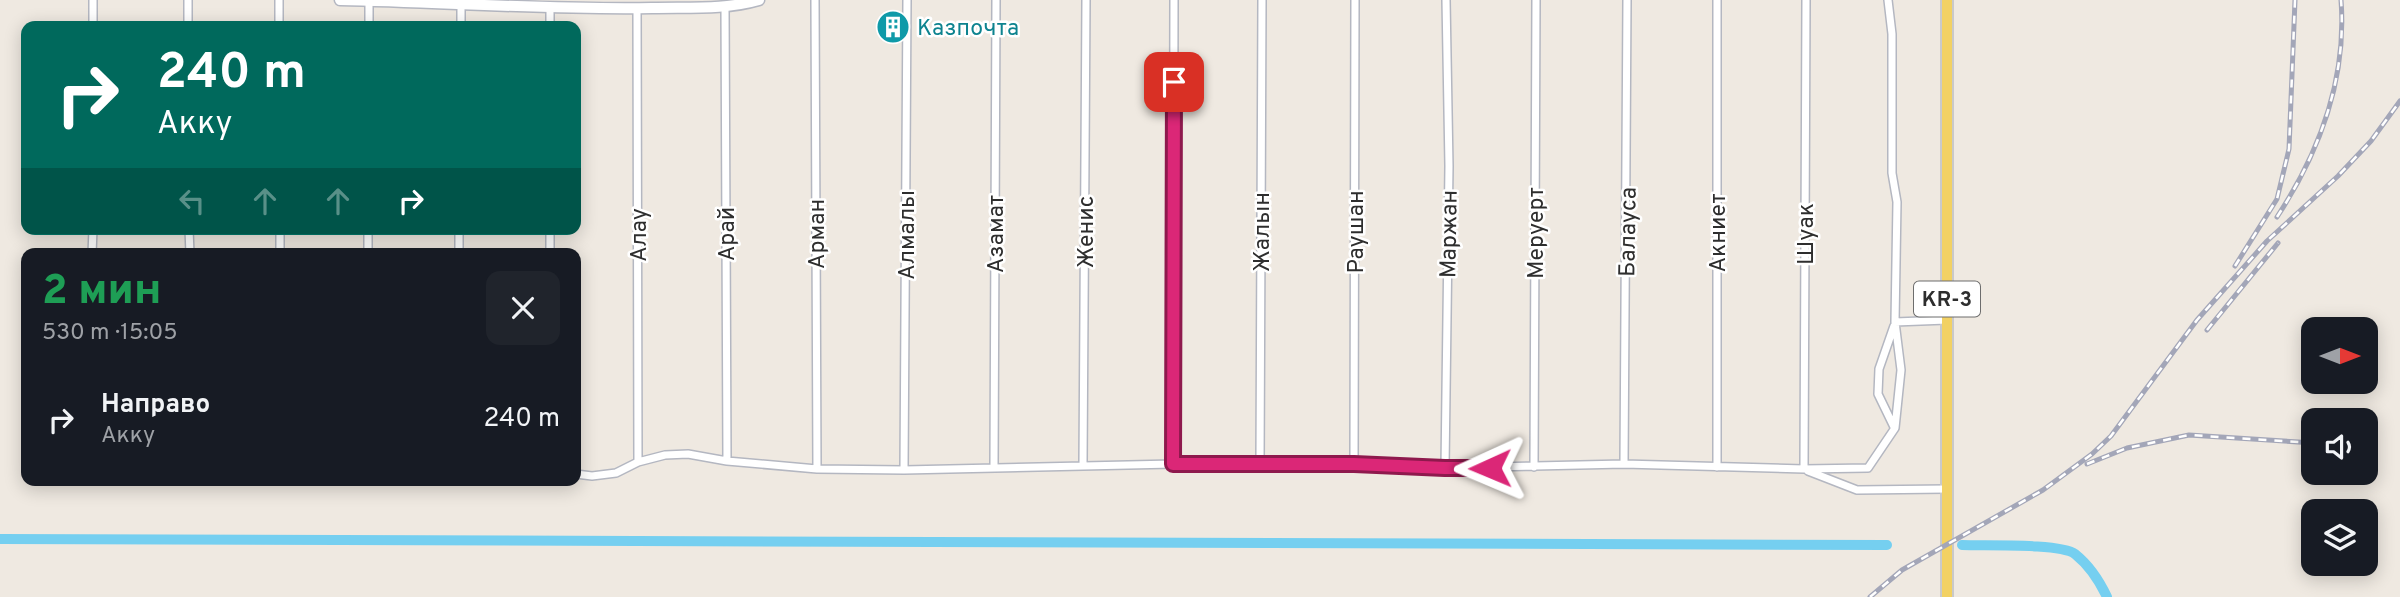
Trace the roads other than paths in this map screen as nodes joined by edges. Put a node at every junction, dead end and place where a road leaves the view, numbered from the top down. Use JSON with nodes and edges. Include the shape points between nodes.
{"nodes":[{"id":1,"x":93,"y":0,"type":"edge"},
{"id":2,"x":188,"y":0,"type":"edge"},
{"id":3,"x":279,"y":0,"type":"edge"},
{"id":4,"x":340,"y":0,"type":"edge"},
{"id":5,"x":369,"y":0,"type":"edge"},
{"id":6,"x":759,"y":0,"type":"edge"},
{"id":7,"x":815,"y":0,"type":"edge"},
{"id":8,"x":907,"y":0,"type":"edge"},
{"id":9,"x":996,"y":0,"type":"edge"},
{"id":10,"x":1086,"y":0,"type":"edge"},
{"id":11,"x":1174,"y":0,"type":"edge"},
{"id":12,"x":1262,"y":0,"type":"edge"},
{"id":13,"x":1355,"y":0,"type":"edge"},
{"id":14,"x":1446,"y":0,"type":"edge"},
{"id":15,"x":1536,"y":0,"type":"edge"},
{"id":16,"x":1627,"y":0,"type":"edge"},
{"id":17,"x":1717,"y":0,"type":"edge"},
{"id":18,"x":1807,"y":0,"type":"edge"},
{"id":19,"x":1888,"y":0,"type":"edge"},
{"id":20,"x":1947,"y":0,"type":"edge"},
{"id":21,"x":461,"y":2,"type":"edge"},
{"id":22,"x":725,"y":6,"type":"junction"},
{"id":23,"x":550,"y":8,"type":"junction"},
{"id":24,"x":637,"y":8,"type":"junction"},
{"id":25,"x":93,"y":21,"type":"edge"},
{"id":26,"x":188,"y":21,"type":"edge"},
{"id":27,"x":279,"y":21,"type":"edge"},
{"id":28,"x":369,"y":21,"type":"edge"},
{"id":29,"x":461,"y":21,"type":"edge"},
{"id":30,"x":550,"y":21,"type":"edge"},
{"id":31,"x":1947,"y":320,"type":"junction"},
{"id":32,"x":1895,"y":322,"type":"junction"},
{"id":33,"x":1895,"y":428,"type":"junction"},
{"id":34,"x":727,"y":461,"type":"junction"},
{"id":35,"x":638,"y":462,"type":"junction"},
{"id":36,"x":1173,"y":464,"type":"junction"},
{"id":37,"x":1260,"y":464,"type":"junction"},
{"id":38,"x":1354,"y":464,"type":"junction"},
{"id":39,"x":1624,"y":464,"type":"junction"},
{"id":40,"x":1083,"y":465,"type":"junction"},
{"id":41,"x":994,"y":467,"type":"junction"},
{"id":42,"x":1534,"y":467,"type":"junction"},
{"id":43,"x":1717,"y":467,"type":"junction"},
{"id":44,"x":1445,"y":468,"type":"junction"},
{"id":45,"x":817,"y":469,"type":"junction"},
{"id":46,"x":1804,"y":469,"type":"junction"},
{"id":47,"x":904,"y":470,"type":"junction"},
{"id":48,"x":581,"y":474,"type":"edge"},
{"id":49,"x":1947,"y":489,"type":"junction"},
{"id":50,"x":1947,"y":597,"type":"edge"}],
"edges":[{"from":1,"to":25,"type":"street"},
{"from":2,"to":26,"type":"street"},
{"from":3,"to":27,"type":"street"},
{"from":4,"to":5,"type":"street"},
{"from":5,"to":21,"type":"street"},
{"from":5,"to":28,"type":"street"},
{"from":6,"to":22,"type":"street"},
{"from":7,"to":45,"type":"street","name":"Арман"},
{"from":8,"to":47,"type":"street","name":"Алмалы"},
{"from":9,"to":41,"type":"street","name":"Азамат"},
{"from":10,"to":40,"type":"street","name":"Женис"},
{"from":11,"to":36,"type":"street"},
{"from":12,"to":37,"type":"street","name":"Жалын"},
{"from":13,"to":38,"type":"street","name":"Раушан"},
{"from":14,"to":44,"type":"street","name":"Маржан"},
{"from":15,"to":42,"type":"street","name":"Меруерт"},
{"from":16,"to":39,"type":"street","name":"Балауса"},
{"from":17,"to":43,"type":"street","name":"Акниет"},
{"from":18,"to":46,"type":"street","name":"Шуак"},
{"from":19,"to":32,"type":"street","via":[[1892,173],[1897,202]]},
{"from":20,"to":31,"type":"main road","number":"KR-3"},
{"from":21,"to":23,"type":"street"},
{"from":21,"to":29,"type":"street"},
{"from":22,"to":24,"type":"street"},
{"from":22,"to":34,"type":"street","name":"Арай"},
{"from":23,"to":24,"type":"street"},
{"from":23,"to":30,"type":"street"},
{"from":24,"to":35,"type":"street","name":"Алау"},
{"from":31,"to":32,"type":"street"},
{"from":31,"to":49,"type":"main road","number":"KR-3"},
{"from":32,"to":33,"type":"street","via":[[1901,370]]},
{"from":32,"to":33,"type":"street","via":[[1879,369],[1878,394]]},
{"from":33,"to":46,"type":"street","via":[[1868,468]]},
{"from":34,"to":35,"type":"street","via":[[688,454]]},
{"from":34,"to":45,"type":"street"},
{"from":35,"to":48,"type":"street","via":[[616,473]]},
{"from":36,"to":37,"type":"street"},
{"from":36,"to":40,"type":"street"},
{"from":37,"to":38,"type":"street"},
{"from":38,"to":44,"type":"street"},
{"from":39,"to":42,"type":"street"},
{"from":39,"to":43,"type":"street"},
{"from":40,"to":41,"type":"street"},
{"from":41,"to":47,"type":"street"},
{"from":42,"to":44,"type":"street"},
{"from":43,"to":46,"type":"street"},
{"from":45,"to":47,"type":"street"},
{"from":46,"to":49,"type":"street","via":[[1857,490]]},
{"from":49,"to":50,"type":"main road","number":"KR-3"}]}
